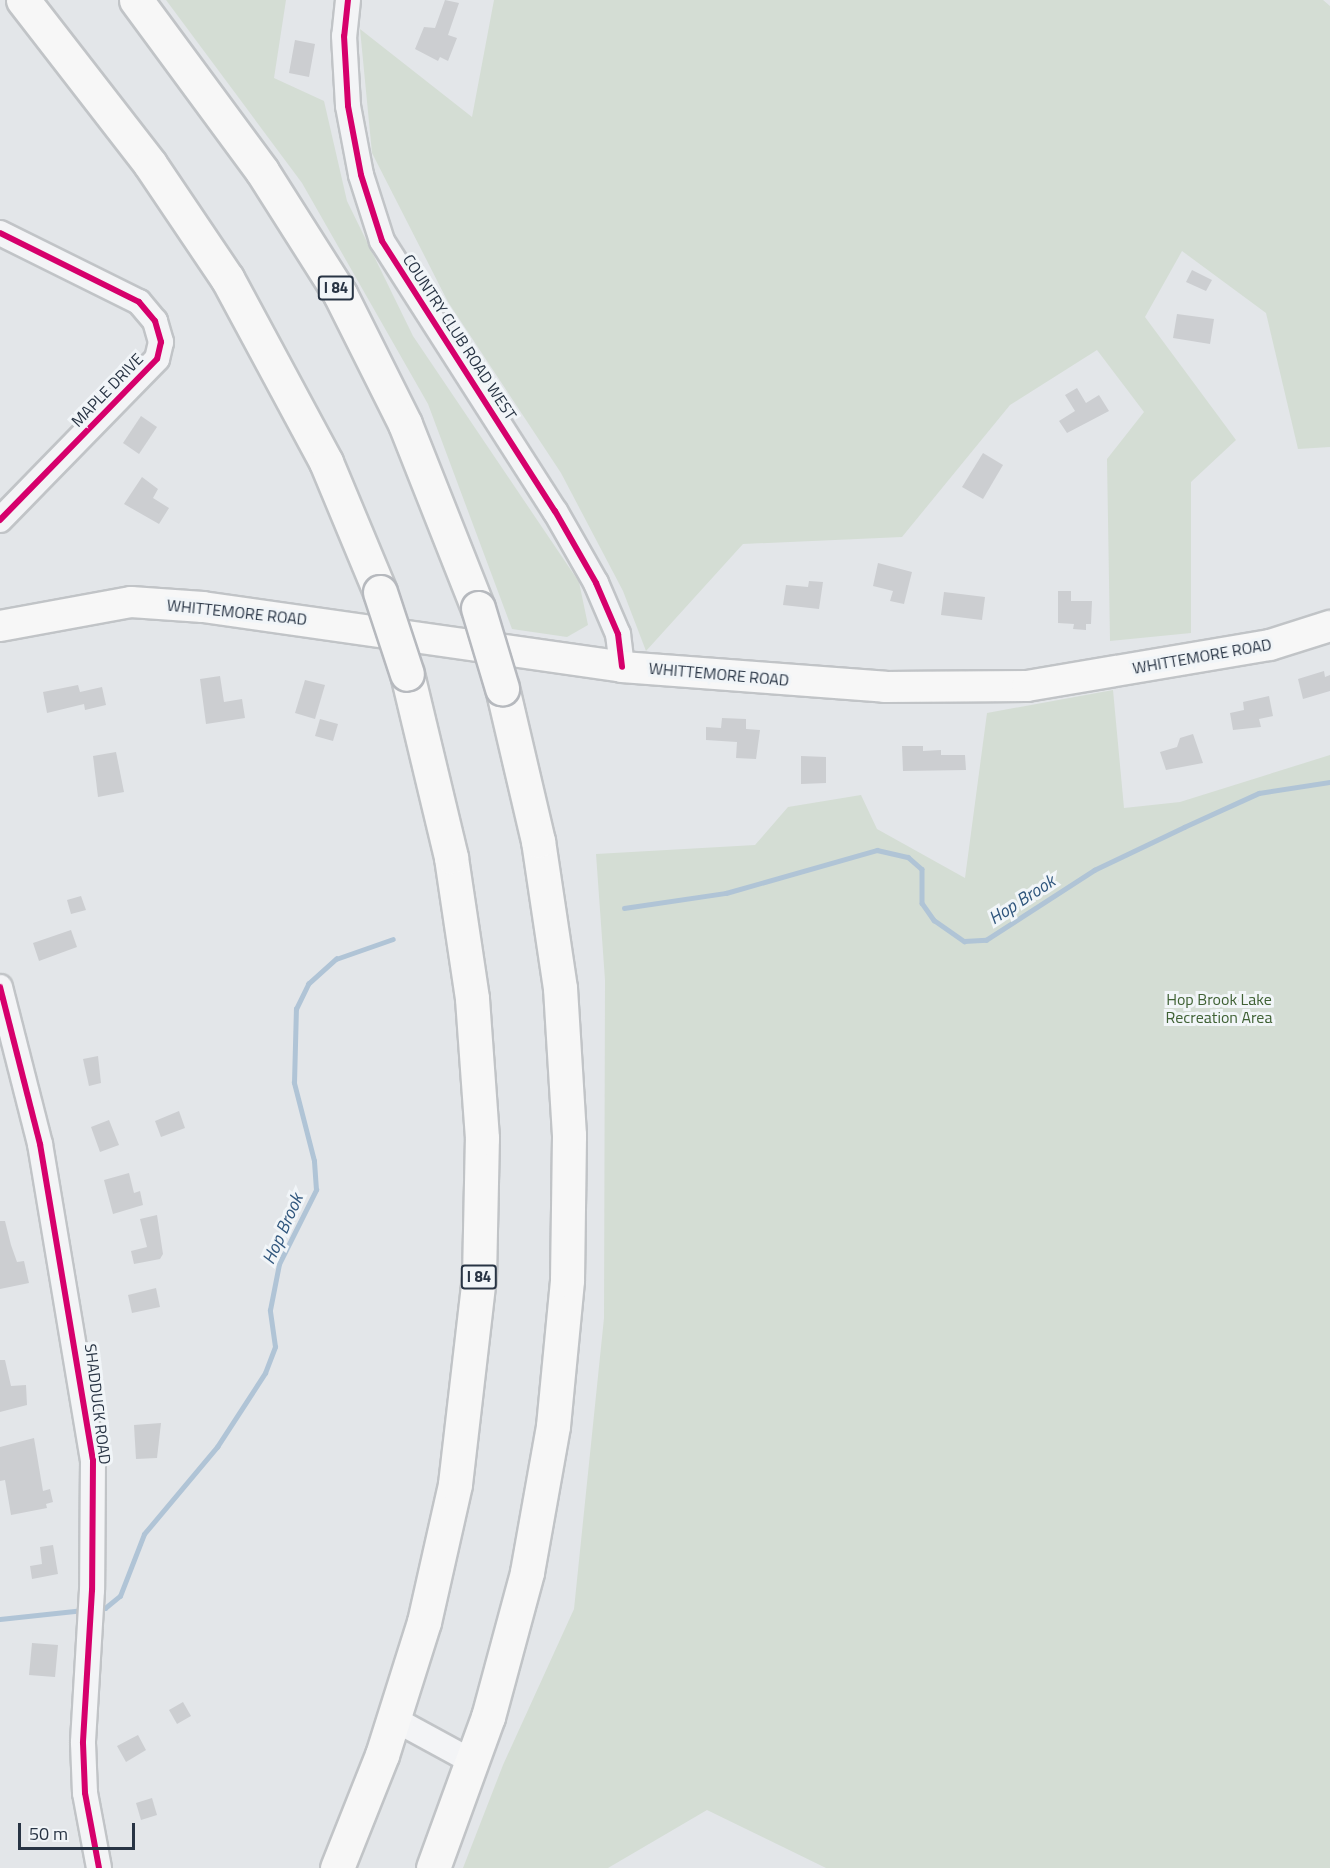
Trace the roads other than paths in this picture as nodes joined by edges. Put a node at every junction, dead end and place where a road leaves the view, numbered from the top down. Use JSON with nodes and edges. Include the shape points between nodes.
{"nodes":[{"id":1,"x":22,"y":0,"type":"edge"},
{"id":2,"x":136,"y":0,"type":"edge"},
{"id":3,"x":348,"y":0,"type":"edge"},
{"id":4,"x":0,"y":233,"type":"edge"},
{"id":5,"x":0,"y":520,"type":"edge"},
{"id":6,"x":0,"y":626,"type":"edge"},
{"id":7,"x":1330,"y":626,"type":"edge"},
{"id":8,"x":622,"y":666,"type":"junction"},
{"id":9,"x":0,"y":987,"type":"edge"},
{"id":10,"x":394,"y":1719,"type":"junction"},
{"id":11,"x":473,"y":1762,"type":"junction"},
{"id":12,"x":99,"y":1868,"type":"edge"},
{"id":13,"x":337,"y":1868,"type":"edge"},
{"id":14,"x":433,"y":1868,"type":"edge"}],
"edges":[{"from":1,"to":10,"type":"highway","number":"I 84","bridge":true,"via":[[150,164],[227,278],[326,462],[380,592],[437,787],[463,926],[479,1069],[482,1207],[474,1348],[455,1484],[424,1622]]},
{"from":2,"to":11,"type":"highway","number":"I 84","bridge":true,"via":[[262,171],[340,294],[405,424],[478,608],[502,687],[538,842],[559,977],[566,1061],[570,1206],[561,1357],[541,1500],[510,1645]]},
{"from":3,"to":8,"type":"street","name":"COUNTRY CLUB ROAD WEST","via":[[344,36],[348,106],[361,175],[382,241],[561,521],[596,583],[618,634]]},
{"from":4,"to":5,"type":"street","name":"MAPLE DRIVE","via":[[139,302],[155,321],[161,342],[156,359]]},
{"from":6,"to":8,"type":"main road","name":"WHITTEMORE ROAD","via":[[131,602],[203,607]]},
{"from":7,"to":8,"type":"main road","name":"WHITTEMORE ROAD","via":[[1270,645],[1027,686],[885,687]]},
{"from":9,"to":12,"type":"street","name":"SHADDUCK ROAD","via":[[40,1144],[75,1331],[93,1460],[84,1773]]},
{"from":10,"to":11,"type":"street"},
{"from":10,"to":13,"type":"highway","number":"I 84"},
{"from":11,"to":14,"type":"highway","number":"I 84"}]}
